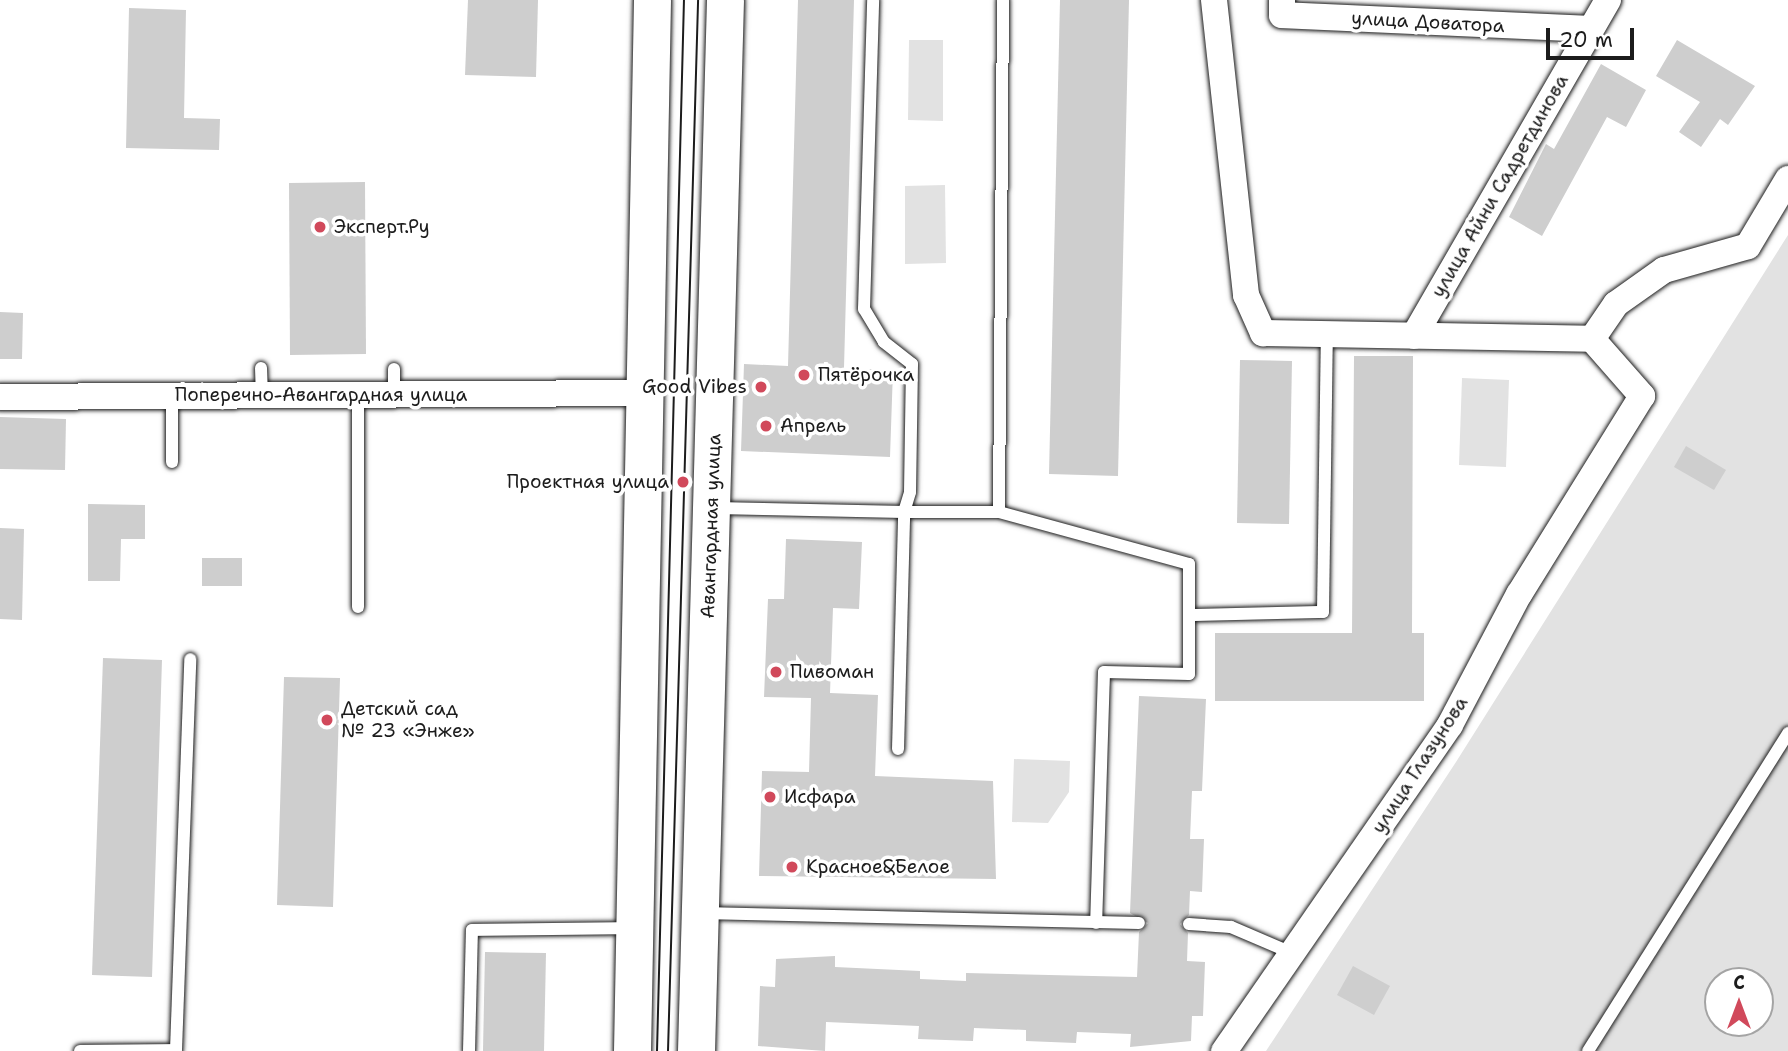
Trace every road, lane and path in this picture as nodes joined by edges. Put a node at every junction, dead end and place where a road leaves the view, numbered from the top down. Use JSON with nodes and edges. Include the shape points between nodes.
{"nodes":[{"id":1,"x":652,"y":0,"type":"edge"},
{"id":2,"x":725,"y":0,"type":"edge"},
{"id":3,"x":873,"y":0,"type":"edge"},
{"id":4,"x":1003,"y":0,"type":"edge"},
{"id":5,"x":1214,"y":0,"type":"edge"},
{"id":6,"x":1282,"y":0,"type":"edge"},
{"id":7,"x":1608,"y":0,"type":"edge"},
{"id":8,"x":1590,"y":29,"type":"junction"},
{"id":9,"x":1788,"y":179,"type":"edge"},
{"id":10,"x":1327,"y":335,"type":"junction"},
{"id":11,"x":1414,"y":336,"type":"junction"},
{"id":12,"x":1592,"y":339,"type":"junction"},
{"id":13,"x":261,"y":368,"type":"dead end"},
{"id":14,"x":643,"y":393,"type":"junction"},
{"id":15,"x":262,"y":395,"type":"junction"},
{"id":16,"x":358,"y":395,"type":"junction"},
{"id":17,"x":172,"y":396,"type":"junction"},
{"id":18,"x":0,"y":397,"type":"edge"},
{"id":19,"x":172,"y":462,"type":"dead end"},
{"id":20,"x":711,"y":508,"type":"junction"},
{"id":21,"x":904,"y":512,"type":"junction"},
{"id":22,"x":999,"y":512,"type":"junction"},
{"id":23,"x":358,"y":607,"type":"dead end"},
{"id":24,"x":1190,"y":615,"type":"junction"},
{"id":25,"x":190,"y":659,"type":"dead end"},
{"id":26,"x":1788,"y":733,"type":"edge"},
{"id":27,"x":898,"y":749,"type":"dead end"},
{"id":28,"x":699,"y":913,"type":"junction"},
{"id":29,"x":1096,"y":923,"type":"junction"},
{"id":30,"x":1139,"y":923,"type":"dead end"},
{"id":31,"x":1189,"y":924,"type":"dead end"},
{"id":32,"x":636,"y":928,"type":"junction"},
{"id":33,"x":1295,"y":954,"type":"junction"},
{"id":34,"x":80,"y":1051,"type":"edge"},
{"id":35,"x":469,"y":1051,"type":"edge"},
{"id":36,"x":632,"y":1051,"type":"edge"},
{"id":37,"x":696,"y":1051,"type":"edge"},
{"id":38,"x":1224,"y":1051,"type":"edge"},
{"id":39,"x":1588,"y":1051,"type":"edge"}],
"edges":[{"from":1,"to":14,"type":"main road"},
{"from":2,"to":20,"type":"main road","name":"Авангардная улица"},
{"from":3,"to":21,"type":"lane","via":[[864,309],[884,341],[912,364],[911,492]]},
{"from":4,"to":22,"type":"lane"},
{"from":5,"to":10,"type":"street","via":[[1251,317],[1263,333]]},
{"from":6,"to":8,"type":"street","name":"улица Доватора","via":[[1282,15]]},
{"from":7,"to":8,"type":"street","name":"улица Айни Садретдинова"},
{"from":8,"to":11,"type":"street","name":"улица Айни Садретдинова"},
{"from":9,"to":12,"type":"street","via":[[1748,246],[1664,270],[1616,304]]},
{"from":10,"to":11,"type":"street"},
{"from":10,"to":24,"type":"lane","via":[[1323,612]]},
{"from":11,"to":12,"type":"street"},
{"from":12,"to":33,"type":"street","name":"улица Глазунова","via":[[1642,396],[1518,594],[1450,725]]},
{"from":13,"to":15,"type":"lane"},
{"from":14,"to":16,"type":"street","name":"Поперечно-Авангардная улица","via":[[394,382]]},
{"from":14,"to":32,"type":"main road"},
{"from":15,"to":16,"type":"street","name":"Поперечно-Авангардная улица"},
{"from":15,"to":17,"type":"street","name":"Поперечно-Авангардная улица"},
{"from":16,"to":23,"type":"lane"},
{"from":17,"to":18,"type":"street","name":"Поперечно-Авангардная улица"},
{"from":17,"to":19,"type":"lane"},
{"from":20,"to":21,"type":"lane"},
{"from":20,"to":28,"type":"main road","name":"Авангардная улица"},
{"from":21,"to":22,"type":"lane"},
{"from":21,"to":27,"type":"lane"},
{"from":22,"to":24,"type":"lane","via":[[1189,564]]},
{"from":24,"to":29,"type":"lane","via":[[1189,674],[1104,672]]},
{"from":25,"to":34,"type":"lane","via":[[176,1050]]},
{"from":26,"to":39,"type":"lane"},
{"from":28,"to":29,"type":"lane"},
{"from":28,"to":37,"type":"main road","name":"Авангардная улица"},
{"from":29,"to":30,"type":"lane"},
{"from":31,"to":33,"type":"lane","via":[[1231,927]]},
{"from":32,"to":35,"type":"lane","via":[[472,930]]},
{"from":32,"to":36,"type":"main road"},
{"from":33,"to":38,"type":"street","name":"улица Глазунова"}]}
